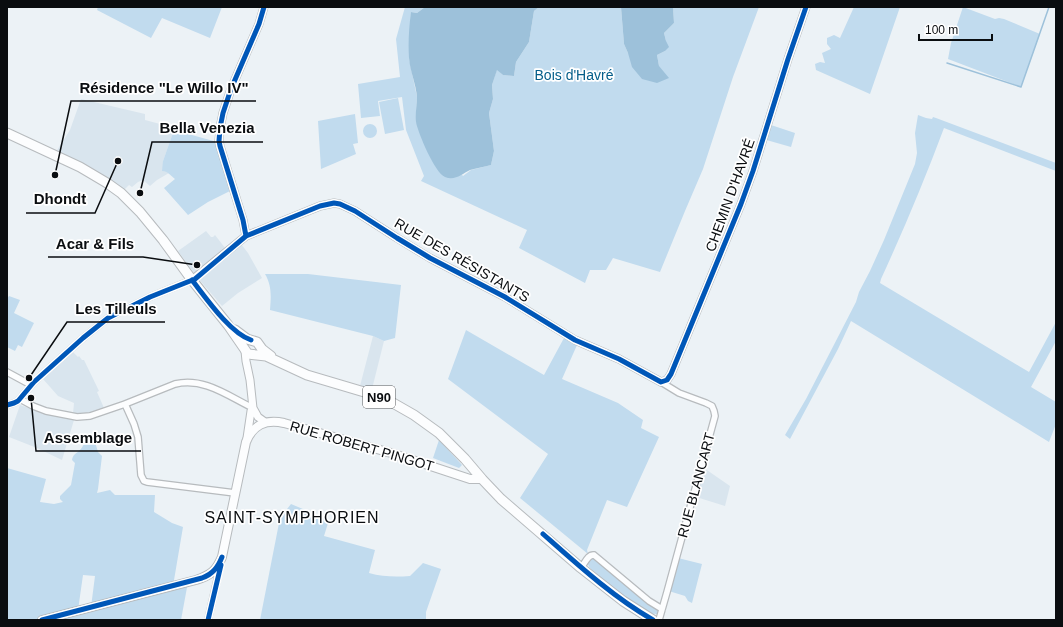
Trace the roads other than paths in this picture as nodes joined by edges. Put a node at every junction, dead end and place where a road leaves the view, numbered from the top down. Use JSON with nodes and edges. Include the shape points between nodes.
{"nodes":[{"id":1,"x":264,"y":7,"type":"edge"},
{"id":2,"x":806,"y":7,"type":"edge"},
{"id":3,"x":7,"y":133,"type":"edge"},
{"id":4,"x":246,"y":236,"type":"junction"},
{"id":5,"x":192,"y":280,"type":"junction"},
{"id":6,"x":228,"y":325,"type":"junction"},
{"id":7,"x":255,"y":342,"type":"junction"},
{"id":8,"x":245,"y":349,"type":"junction"},
{"id":9,"x":255,"y":354,"type":"junction"},
{"id":10,"x":278,"y":362,"type":"junction"},
{"id":11,"x":248,"y":366,"type":"junction"},
{"id":12,"x":7,"y":372,"type":"edge"},
{"id":13,"x":661,"y":382,"type":"junction"},
{"id":14,"x":31,"y":384,"type":"junction"},
{"id":15,"x":20,"y":399,"type":"junction"},
{"id":16,"x":125,"y":404,"type":"junction"},
{"id":17,"x":7,"y":405,"type":"edge"},
{"id":18,"x":253,"y":408,"type":"junction"},
{"id":19,"x":265,"y":422,"type":"junction"},
{"id":20,"x":247,"y":438,"type":"junction"},
{"id":21,"x":482,"y":479,"type":"junction"},
{"id":22,"x":235,"y":493,"type":"junction"},
{"id":23,"x":222,"y":557,"type":"junction"},
{"id":24,"x":581,"y":568,"type":"junction"},
{"id":25,"x":662,"y":609,"type":"junction"},
{"id":26,"x":42,"y":620,"type":"edge"},
{"id":27,"x":208,"y":620,"type":"edge"},
{"id":28,"x":653,"y":620,"type":"edge"},
{"id":29,"x":659,"y":620,"type":"edge"}],
"edges":[{"from":1,"to":4,"type":"street","via":[[228,98],[219,135]]},
{"from":2,"to":13,"type":"street","name":"CHEMIN D'HAVRÉ","via":[[741,204],[671,374]]},
{"from":3,"to":5,"type":"main road","number":"N90","via":[[80,167],[113,186],[148,221]]},
{"from":4,"to":5,"type":"street","name":"RUE DES RÉSISTANTS"},
{"from":4,"to":13,"type":"street","name":"RUE DES RÉSISTANTS","via":[[320,206],[340,204],[575,340],[619,359]]},
{"from":5,"to":6,"type":"main road","number":"N90"},
{"from":5,"to":14,"type":"street","via":[[108,318]]},
{"from":6,"to":7,"type":"main road","number":"N90"},
{"from":6,"to":8,"type":"main road","number":"N90"},
{"from":7,"to":8,"type":"main road","via":[[246,343]]},
{"from":7,"to":9,"type":"main road","via":[[259,350]]},
{"from":7,"to":10,"type":"main road","number":"N90"},
{"from":8,"to":9,"type":"main road","via":[[249,354]]},
{"from":8,"to":11,"type":"street"},
{"from":9,"to":10,"type":"main road","number":"N90"},
{"from":9,"to":11,"type":"street"},
{"from":10,"to":21,"type":"main road","number":"N90","via":[[307,375],[383,399],[414,414],[439,433]]},
{"from":11,"to":18,"type":"street"},
{"from":12,"to":14,"type":"street"},
{"from":13,"to":25,"type":"street","name":"RUE BLANCART","via":[[679,393],[712,406],[715,416]]},
{"from":14,"to":15,"type":"street"},
{"from":15,"to":16,"type":"street","via":[[46,411],[77,417],[90,416]]},
{"from":15,"to":17,"type":"street"},
{"from":16,"to":18,"type":"street","via":[[175,384],[191,382],[217,389]]},
{"from":16,"to":22,"type":"street","via":[[138,437],[141,475],[144,481]]},
{"from":18,"to":19,"type":"street","via":[[258,417]]},
{"from":18,"to":20,"type":"street"},
{"from":19,"to":20,"type":"main road","via":[[254,428]]},
{"from":19,"to":21,"type":"main road","name":"RUE ROBERT PINGOT","via":[[284,423],[391,453],[470,479]]},
{"from":20,"to":22,"type":"main road"},
{"from":21,"to":24,"type":"main road","number":"N90","via":[[501,499]]},
{"from":22,"to":23,"type":"main road"},
{"from":23,"to":26,"type":"main road","via":[[216,569],[202,578]]},
{"from":23,"to":27,"type":"street"},
{"from":24,"to":25,"type":"street","via":[[589,556],[594,555]]},
{"from":24,"to":28,"type":"main road","number":"N90","via":[[623,601]]},
{"from":25,"to":29,"type":"street","name":"RUE BLANCART"}]}
